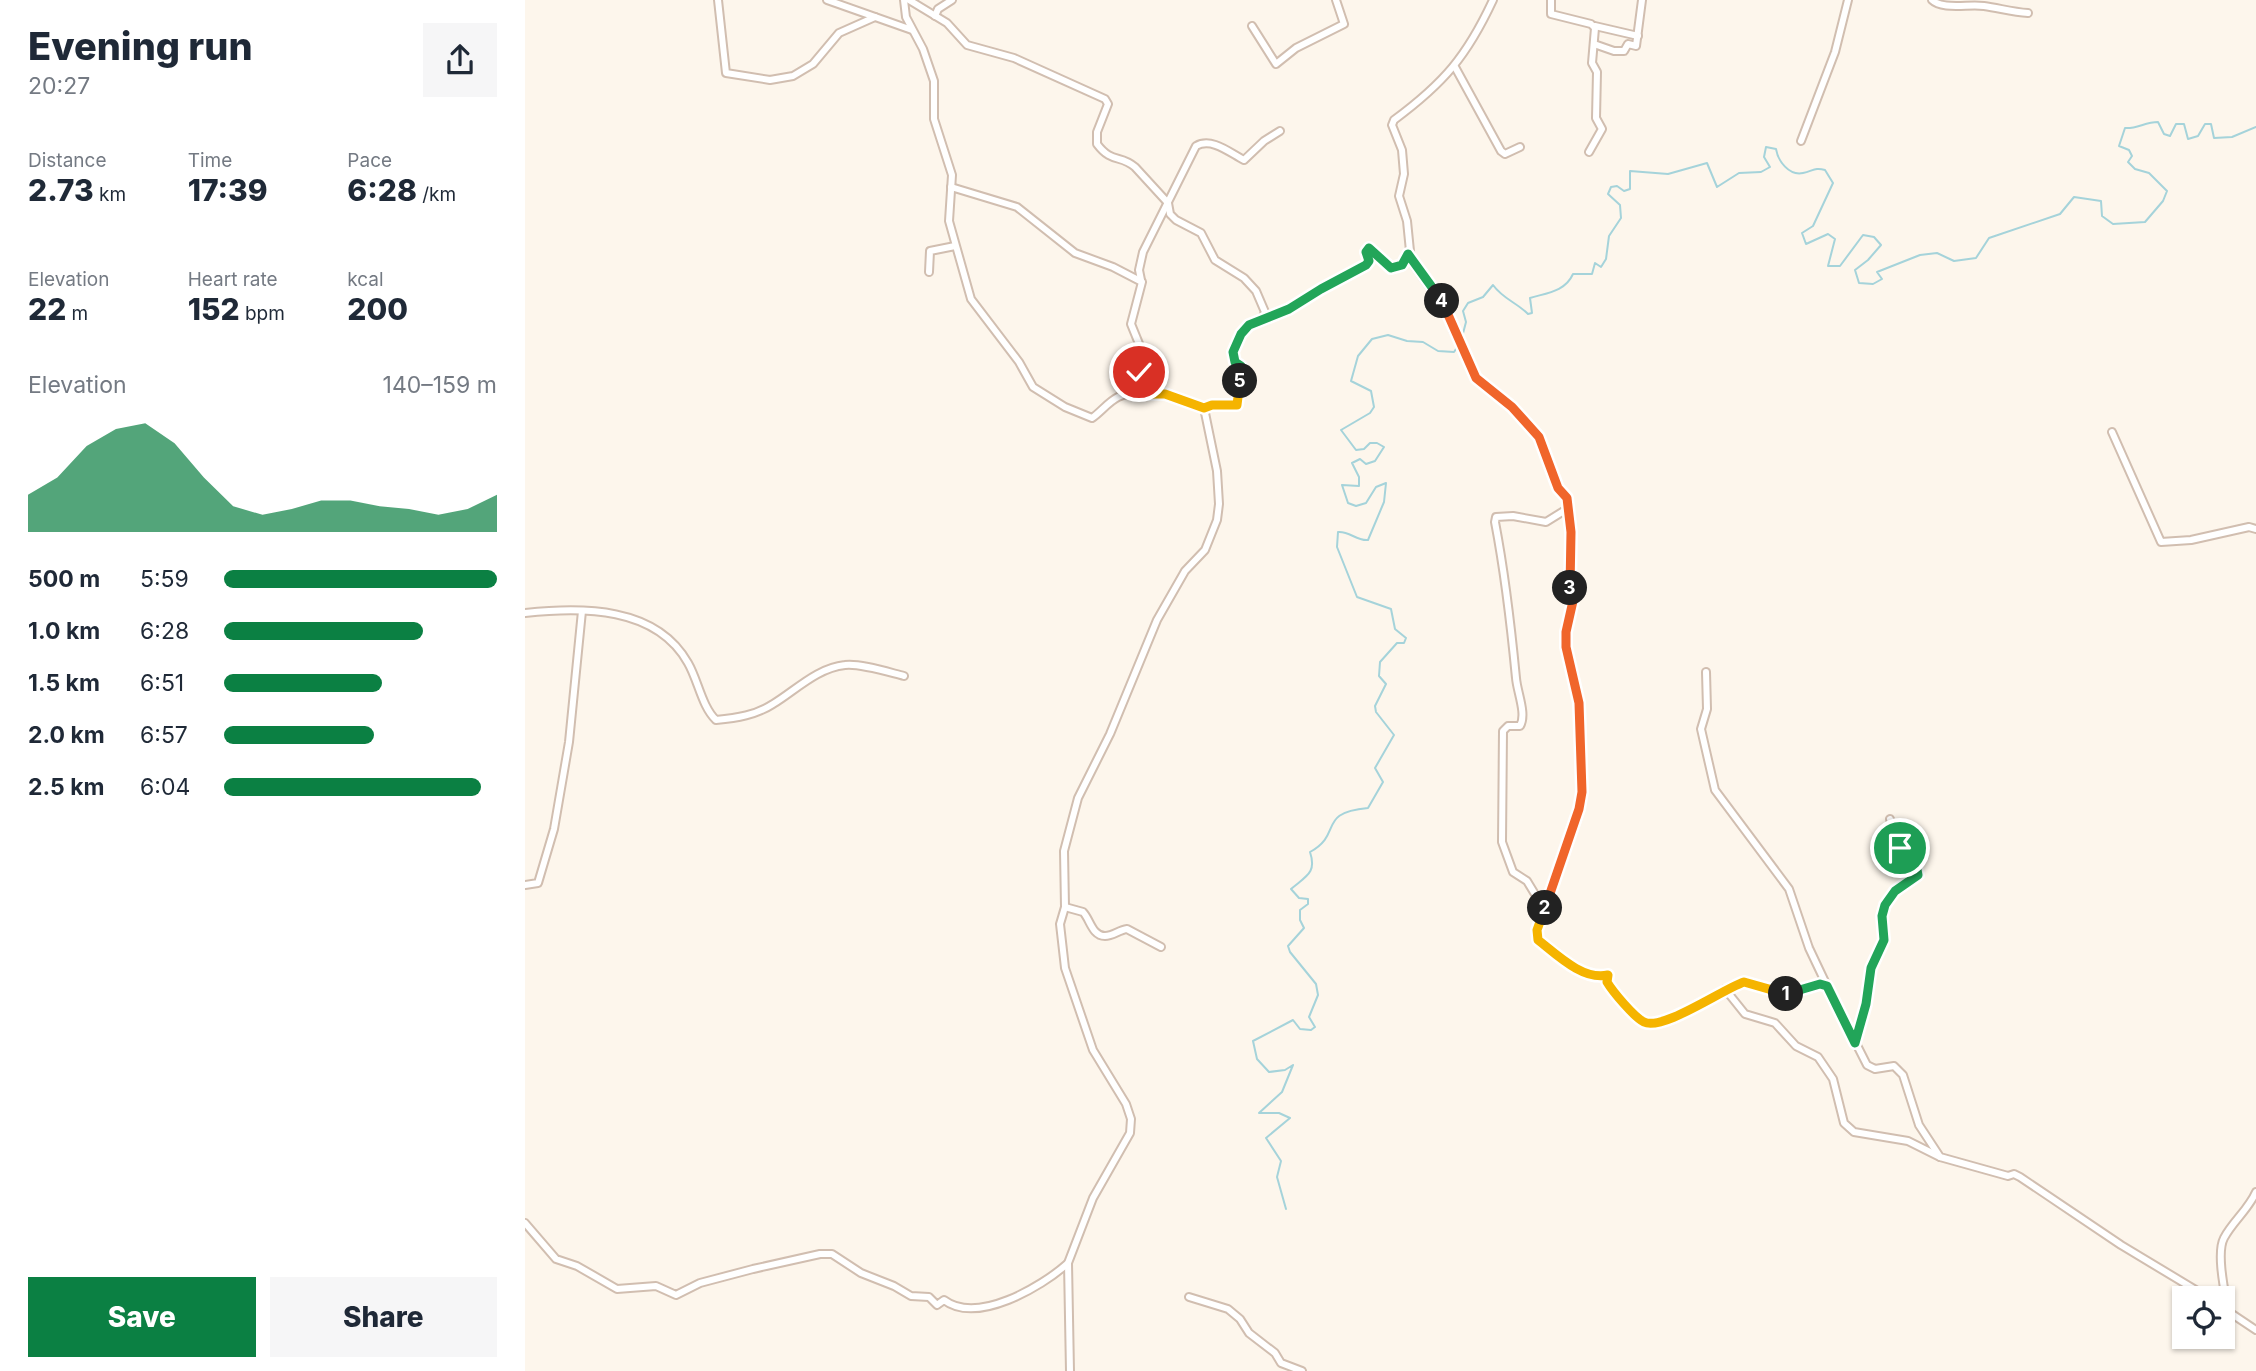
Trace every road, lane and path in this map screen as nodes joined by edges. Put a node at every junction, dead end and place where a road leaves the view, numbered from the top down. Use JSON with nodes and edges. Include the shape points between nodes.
{"nodes":[{"id":1,"x":717,"y":0,"type":"edge"},
{"id":2,"x":827,"y":0,"type":"edge"},
{"id":3,"x":904,"y":0,"type":"edge"},
{"id":4,"x":909,"y":0,"type":"edge"},
{"id":5,"x":952,"y":0,"type":"edge"},
{"id":6,"x":1336,"y":0,"type":"edge"},
{"id":7,"x":1493,"y":0,"type":"edge"},
{"id":8,"x":1551,"y":0,"type":"edge"},
{"id":9,"x":1642,"y":0,"type":"edge"},
{"id":10,"x":1848,"y":0,"type":"edge"},
{"id":11,"x":1932,"y":0,"type":"edge"},
{"id":12,"x":2028,"y":13,"type":"dead end"},
{"id":13,"x":935,"y":16,"type":"junction"},
{"id":14,"x":875,"y":17,"type":"junction"},
{"id":15,"x":1252,"y":26,"type":"dead end"},
{"id":16,"x":1595,"y":26,"type":"junction"},
{"id":17,"x":912,"y":30,"type":"junction"},
{"id":18,"x":1638,"y":36,"type":"junction"},
{"id":19,"x":1594,"y":44,"type":"junction"},
{"id":20,"x":1455,"y":67,"type":"junction"},
{"id":21,"x":1280,"y":131,"type":"dead end"},
{"id":22,"x":1801,"y":141,"type":"dead end"},
{"id":23,"x":1520,"y":147,"type":"dead end"},
{"id":24,"x":1589,"y":152,"type":"dead end"},
{"id":25,"x":951,"y":187,"type":"junction"},
{"id":26,"x":1168,"y":204,"type":"junction"},
{"id":27,"x":955,"y":246,"type":"junction"},
{"id":28,"x":1408,"y":254,"type":"junction"},
{"id":29,"x":929,"y":272,"type":"dead end"},
{"id":30,"x":1141,"y":280,"type":"junction"},
{"id":31,"x":1265,"y":312,"type":"junction"},
{"id":32,"x":1274,"y":315,"type":"junction"},
{"id":33,"x":1261,"y":321,"type":"junction"},
{"id":34,"x":1138,"y":394,"type":"junction"},
{"id":35,"x":1204,"y":408,"type":"junction"},
{"id":36,"x":2112,"y":432,"type":"dead end"},
{"id":37,"x":1567,"y":509,"type":"junction"},
{"id":38,"x":2256,"y":529,"type":"edge"},
{"id":39,"x":582,"y":611,"type":"junction"},
{"id":40,"x":525,"y":613,"type":"edge"},
{"id":41,"x":1706,"y":672,"type":"dead end"},
{"id":42,"x":904,"y":676,"type":"dead end"},
{"id":43,"x":1890,"y":819,"type":"dead end"},
{"id":44,"x":525,"y":885,"type":"edge"},
{"id":45,"x":1065,"y":907,"type":"junction"},
{"id":46,"x":1544,"y":909,"type":"junction"},
{"id":47,"x":1161,"y":947,"type":"dead end"},
{"id":48,"x":1827,"y":986,"type":"junction"},
{"id":49,"x":1725,"y":989,"type":"junction"},
{"id":50,"x":1855,"y":1043,"type":"junction"},
{"id":51,"x":1940,"y":1157,"type":"junction"},
{"id":52,"x":2256,"y":1192,"type":"edge"},
{"id":53,"x":525,"y":1223,"type":"edge"},
{"id":54,"x":1068,"y":1263,"type":"junction"},
{"id":55,"x":2189,"y":1286,"type":"edge"},
{"id":56,"x":2224,"y":1286,"type":"edge"},
{"id":57,"x":1189,"y":1297,"type":"dead end"},
{"id":58,"x":2235,"y":1316,"type":"edge"},
{"id":59,"x":2256,"y":1330,"type":"edge"},
{"id":60,"x":1070,"y":1371,"type":"edge"},
{"id":61,"x":1302,"y":1371,"type":"edge"}],
"edges":[{"from":1,"to":14,"type":"street","via":[[726,74],[757,79],[787,78],[810,67],[839,33]]},
{"from":2,"to":14,"type":"street"},
{"from":3,"to":17,"type":"street"},
{"from":4,"to":13,"type":"street"},
{"from":5,"to":13,"type":"street"},
{"from":6,"to":15,"type":"street","via":[[1344,24],[1296,48],[1276,64]]},
{"from":7,"to":20,"type":"street"},
{"from":8,"to":16,"type":"street","via":[[1552,14]]},
{"from":9,"to":18,"type":"street"},
{"from":10,"to":22,"type":"street","via":[[1835,52]]},
{"from":11,"to":12,"type":"street"},
{"from":13,"to":26,"type":"street","via":[[967,44],[1014,58],[1105,99],[1108,106],[1097,144],[1110,158],[1130,162]]},
{"from":14,"to":17,"type":"street"},
{"from":16,"to":18,"type":"street"},
{"from":16,"to":19,"type":"street"},
{"from":17,"to":25,"type":"street","via":[[931,70],[936,92],[933,112],[949,162]]},
{"from":18,"to":19,"type":"street","via":[[1636,46],[1628,44],[1622,51]]},
{"from":19,"to":24,"type":"street","via":[[1595,113],[1602,130]]},
{"from":20,"to":23,"type":"street","via":[[1501,151],[1505,154]]},
{"from":20,"to":28,"type":"street","via":[[1392,123],[1402,150],[1404,174],[1399,197],[1407,221]]},
{"from":21,"to":26,"type":"street","via":[[1244,160],[1214,144],[1200,144]]},
{"from":25,"to":27,"type":"street","via":[[949,221]]},
{"from":25,"to":30,"type":"street","via":[[1017,206],[1075,253]]},
{"from":26,"to":30,"type":"street","via":[[1143,252]]},
{"from":26,"to":31,"type":"street","via":[[1175,220],[1205,236],[1215,260],[1256,291]]},
{"from":27,"to":29,"type":"street","via":[[930,251]]},
{"from":27,"to":34,"type":"street","via":[[971,299],[1033,387],[1092,418],[1121,395]]},
{"from":28,"to":32,"type":"street","via":[[1402,265],[1391,268],[1369,248],[1366,265]]},
{"from":28,"to":37,"type":"street","via":[[1447,311],[1476,378],[1539,437],[1558,488],[1568,500]]},
{"from":30,"to":34,"type":"street","via":[[1131,324],[1144,356]]},
{"from":31,"to":32,"type":"street"},
{"from":31,"to":33,"type":"street"},
{"from":32,"to":33,"type":"street"},
{"from":33,"to":35,"type":"street","via":[[1246,328],[1233,350],[1241,368],[1238,403]]},
{"from":34,"to":35,"type":"street","via":[[1165,394]]},
{"from":35,"to":45,"type":"street","via":[[1217,471],[1217,520],[1205,550],[1185,571],[1157,620],[1078,798],[1064,851]]},
{"from":36,"to":38,"type":"street","via":[[2161,542]]},
{"from":37,"to":46,"type":"street","via":[[1573,601],[1566,647],[1579,703],[1582,792]]},
{"from":37,"to":46,"type":"street","via":[[1546,522],[1511,516],[1496,517],[1495,522],[1523,720],[1520,726],[1503,731],[1502,842],[1513,872],[1527,880]]},
{"from":39,"to":40,"type":"street"},
{"from":39,"to":42,"type":"street","via":[[641,621],[671,638],[696,676],[716,720],[753,714],[835,667],[853,665]]},
{"from":39,"to":44,"type":"street","via":[[569,742],[554,829],[538,883]]},
{"from":41,"to":48,"type":"street","via":[[1707,709],[1701,729],[1715,790],[1789,889]]},
{"from":43,"to":50,"type":"street","via":[[1903,853],[1915,859],[1918,875],[1895,891],[1885,905],[1884,940],[1871,968]]},
{"from":45,"to":47,"type":"street","via":[[1083,912],[1101,935],[1127,929]]},
{"from":45,"to":54,"type":"street","via":[[1060,924],[1065,968],[1080,1017],[1131,1119],[1127,1140],[1093,1198]]},
{"from":46,"to":49,"type":"street","via":[[1538,940],[1584,971],[1608,975],[1607,982],[1618,999],[1644,1022],[1655,1024],[1678,1016]]},
{"from":48,"to":49,"type":"street","via":[[1786,994],[1746,982]]},
{"from":48,"to":50,"type":"street"},
{"from":49,"to":51,"type":"street","via":[[1745,1014],[1775,1023],[1795,1046],[1818,1057],[1833,1079],[1844,1122],[1854,1132],[1907,1141]]},
{"from":50,"to":51,"type":"street","via":[[1870,1068],[1893,1066],[1900,1070],[1919,1125]]},
{"from":51,"to":55,"type":"street","via":[[2021,1177]]},
{"from":52,"to":56,"type":"street","via":[[2222,1243]]},
{"from":53,"to":54,"type":"street","via":[[556,1259],[617,1289],[656,1286],[671,1294],[753,1269],[832,1254],[916,1298],[929,1297],[937,1305],[944,1300],[954,1306],[981,1307],[1012,1299]]},
{"from":54,"to":60,"type":"street"},
{"from":57,"to":61,"type":"street","via":[[1228,1309],[1281,1363]]},
{"from":58,"to":59,"type":"street"}]}
